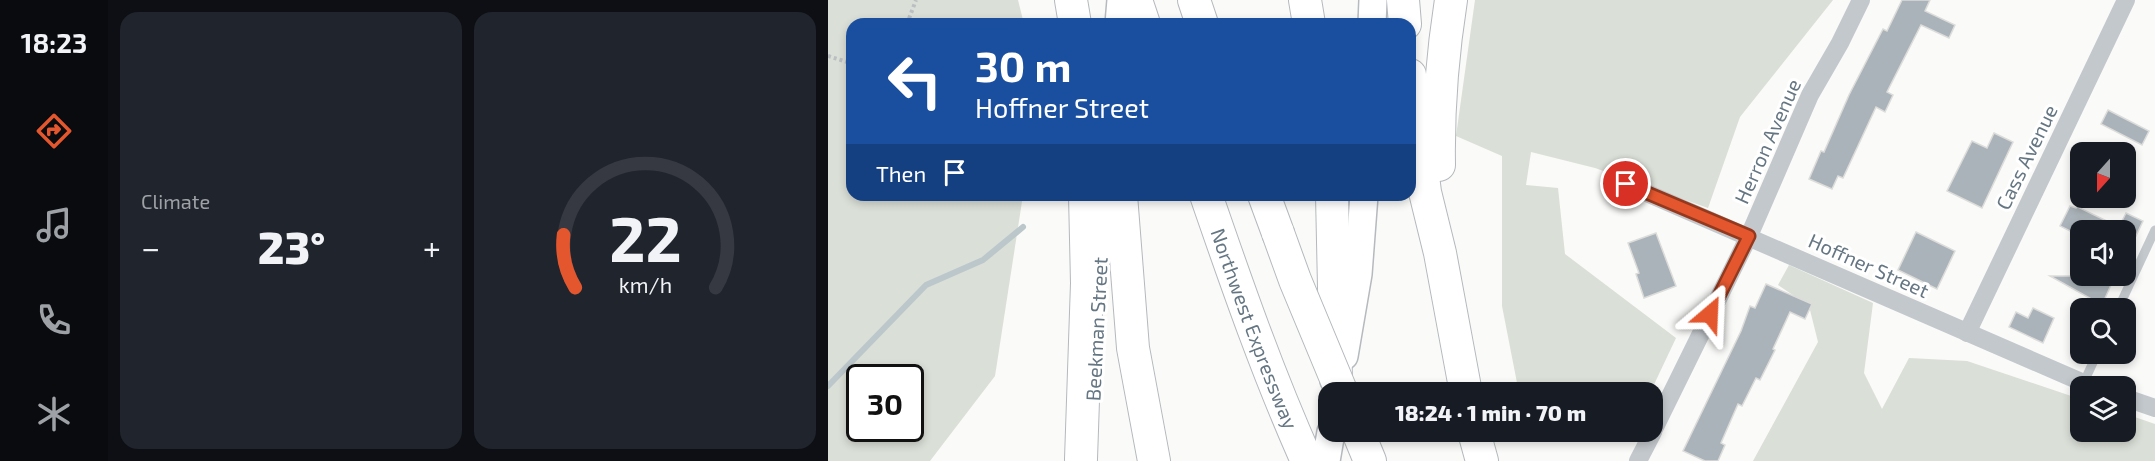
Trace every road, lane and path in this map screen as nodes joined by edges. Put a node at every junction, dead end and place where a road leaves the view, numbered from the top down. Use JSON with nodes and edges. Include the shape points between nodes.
{"nodes":[{"id":1,"x":916,"y":0,"type":"edge"},
{"id":2,"x":1071,"y":0,"type":"edge"},
{"id":3,"x":1121,"y":0,"type":"edge"},
{"id":4,"x":1136,"y":0,"type":"edge"},
{"id":5,"x":1194,"y":0,"type":"edge"},
{"id":6,"x":1305,"y":0,"type":"edge"},
{"id":7,"x":1373,"y":0,"type":"edge"},
{"id":8,"x":1403,"y":0,"type":"edge"},
{"id":9,"x":1451,"y":0,"type":"edge"},
{"id":10,"x":1861,"y":0,"type":"edge"},
{"id":11,"x":2126,"y":0,"type":"edge"},
{"id":12,"x":909,"y":18,"type":"edge"},
{"id":13,"x":1074,"y":18,"type":"edge"},
{"id":14,"x":1120,"y":18,"type":"edge"},
{"id":15,"x":1142,"y":18,"type":"edge"},
{"id":16,"x":1200,"y":18,"type":"edge"},
{"id":17,"x":1308,"y":18,"type":"edge"},
{"id":18,"x":1372,"y":18,"type":"edge"},
{"id":19,"x":1404,"y":18,"type":"edge"},
{"id":20,"x":828,"y":56,"type":"edge"},
{"id":21,"x":846,"y":62,"type":"edge"},
{"id":22,"x":1416,"y":122,"type":"edge"},
{"id":23,"x":1626,"y":184,"type":"dead end"},
{"id":24,"x":1085,"y":201,"type":"edge"},
{"id":25,"x":1102,"y":201,"type":"edge"},
{"id":26,"x":1121,"y":201,"type":"edge"},
{"id":27,"x":1208,"y":201,"type":"edge"},
{"id":28,"x":1266,"y":201,"type":"edge"},
{"id":29,"x":1332,"y":201,"type":"edge"},
{"id":30,"x":1364,"y":201,"type":"edge"},
{"id":31,"x":2155,"y":231,"type":"edge"},
{"id":32,"x":1749,"y":236,"type":"junction"},
{"id":33,"x":1440,"y":253,"type":"junction"},
{"id":34,"x":2123,"y":298,"type":"edge"},
{"id":35,"x":1967,"y":333,"type":"junction"},
{"id":36,"x":2070,"y":377,"type":"edge"},
{"id":37,"x":1335,"y":382,"type":"edge"},
{"id":38,"x":1339,"y":382,"type":"edge"},
{"id":39,"x":1341,"y":382,"type":"edge"},
{"id":40,"x":1464,"y":382,"type":"edge"},
{"id":41,"x":2136,"y":401,"type":"edge"},
{"id":42,"x":2155,"y":408,"type":"edge"},
{"id":43,"x":1663,"y":412,"type":"edge"},
{"id":44,"x":1329,"y":442,"type":"edge"},
{"id":45,"x":1362,"y":442,"type":"edge"},
{"id":46,"x":1477,"y":442,"type":"edge"},
{"id":47,"x":1648,"y":442,"type":"edge"},
{"id":48,"x":1081,"y":460,"type":"edge"},
{"id":49,"x":1154,"y":461,"type":"edge"},
{"id":50,"x":1307,"y":461,"type":"edge"},
{"id":51,"x":1326,"y":461,"type":"edge"},
{"id":52,"x":1370,"y":461,"type":"edge"},
{"id":53,"x":1482,"y":461,"type":"edge"},
{"id":54,"x":1638,"y":461,"type":"edge"}],
"edges":[{"from":1,"to":12,"type":"path"},
{"from":2,"to":13,"type":"highway"},
{"from":3,"to":14,"type":"main road"},
{"from":4,"to":15,"type":"highway"},
{"from":5,"to":16,"type":"highway"},
{"from":6,"to":17,"type":"highway"},
{"from":7,"to":18,"type":"main road"},
{"from":8,"to":19,"type":"highway"},
{"from":9,"to":33,"type":"highway","via":[[1438,122]]},
{"from":10,"to":32,"type":"street","name":"Herron Avenue","via":[[1810,95]]},
{"from":11,"to":35,"type":"street","name":"Cass Avenue"},
{"from":20,"to":21,"type":"path"},
{"from":22,"to":33,"type":"highway","via":[[1425,192]]},
{"from":23,"to":32,"type":"street","name":"Hoffner Street"},
{"from":24,"to":48,"type":"highway","via":[[1087,283]]},
{"from":25,"to":48,"type":"main road","name":"Beekman Street","via":[[1093,405]]},
{"from":26,"to":49,"type":"highway","via":[[1133,348]]},
{"from":27,"to":50,"type":"highway","name":"Northwest Expressway","via":[[1279,399]]},
{"from":28,"to":37,"type":"highway","bridge":true},
{"from":29,"to":38,"type":"highway"},
{"from":30,"to":39,"type":"main road","via":[[1358,274]]},
{"from":31,"to":34,"type":"lane"},
{"from":32,"to":35,"type":"street","name":"Hoffner Street"},
{"from":32,"to":43,"type":"street","name":"Herron Avenue"},
{"from":33,"to":40,"type":"highway"},
{"from":35,"to":36,"type":"street","name":"Hoffner Street"},
{"from":41,"to":42,"type":"street"},
{"from":44,"to":51,"type":"main road"},
{"from":45,"to":52,"type":"highway"},
{"from":46,"to":53,"type":"highway"},
{"from":47,"to":54,"type":"street","name":"Herron Avenue"}]}
